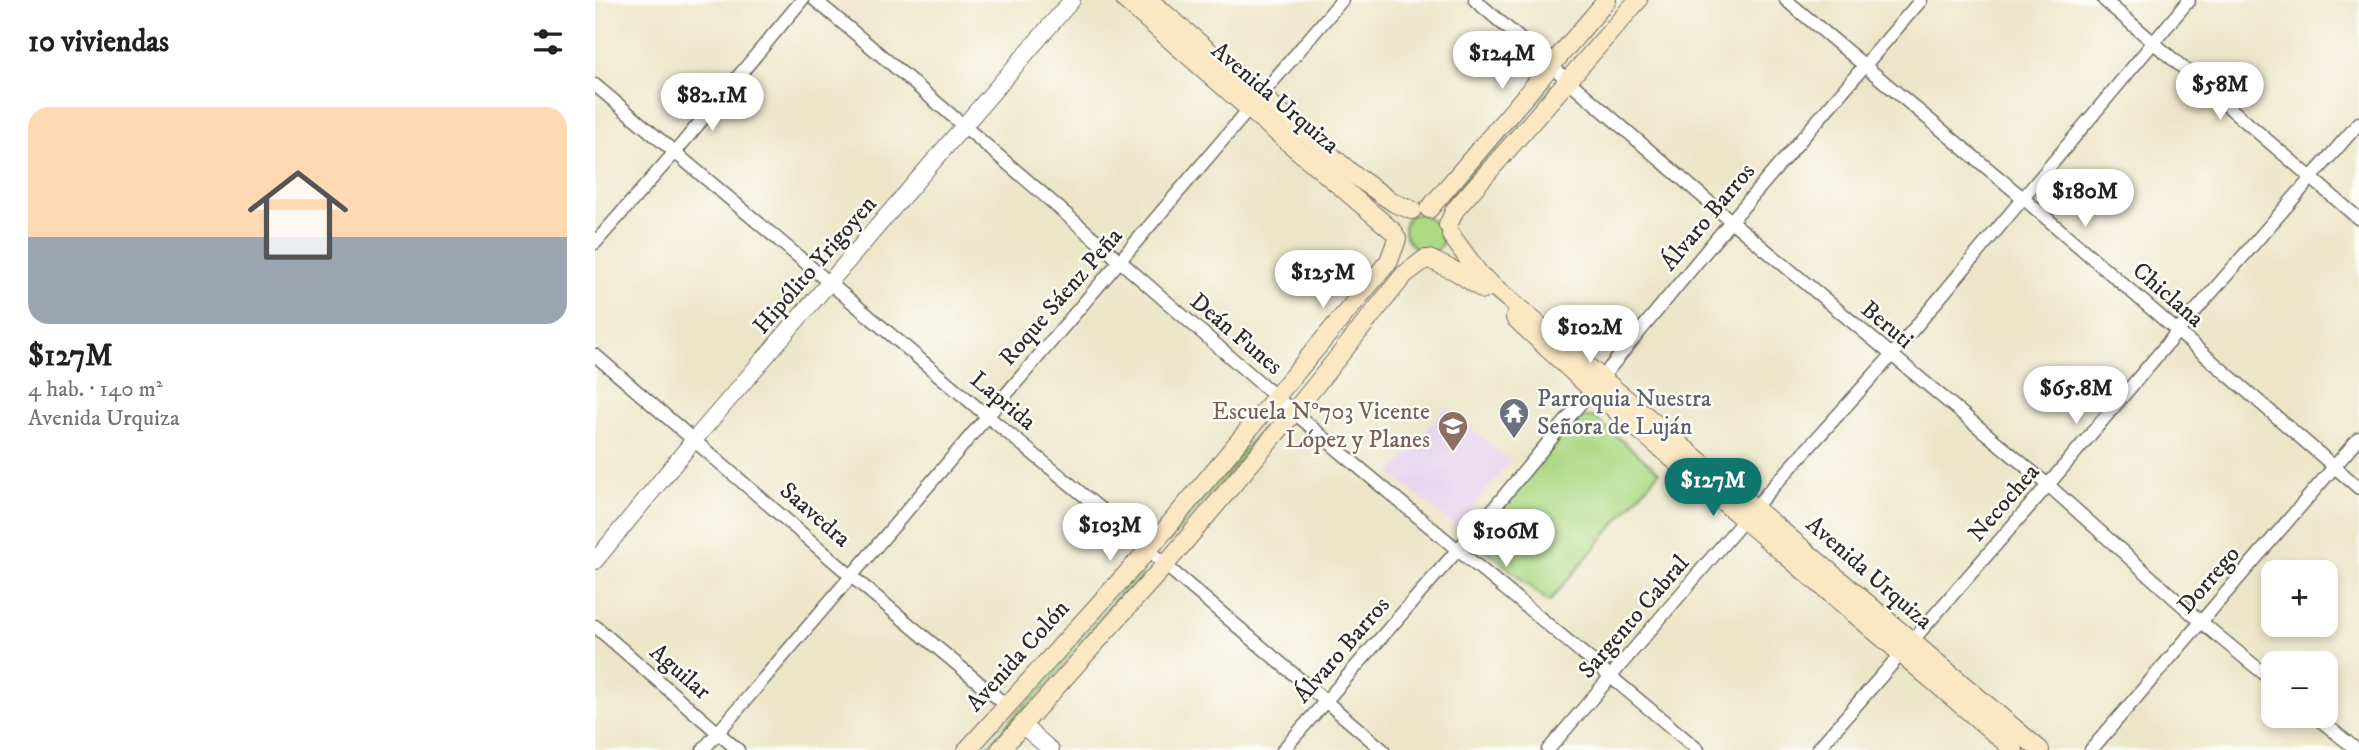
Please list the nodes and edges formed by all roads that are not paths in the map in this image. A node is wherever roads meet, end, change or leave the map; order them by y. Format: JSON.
{"nodes":[{"id":1,"x":802,"y":0,"type":"edge"},
{"id":2,"x":815,"y":0,"type":"edge"},
{"id":3,"x":1072,"y":0,"type":"edge"},
{"id":4,"x":1125,"y":0,"type":"edge"},
{"id":5,"x":1149,"y":0,"type":"edge"},
{"id":6,"x":1342,"y":0,"type":"edge"},
{"id":7,"x":1475,"y":0,"type":"edge"},
{"id":8,"x":1607,"y":0,"type":"edge"},
{"id":9,"x":1637,"y":0,"type":"edge"},
{"id":10,"x":1786,"y":0,"type":"edge"},
{"id":11,"x":1921,"y":0,"type":"edge"},
{"id":12,"x":2104,"y":0,"type":"edge"},
{"id":13,"x":2189,"y":0,"type":"edge"},
{"id":14,"x":2153,"y":42,"type":"junction"},
{"id":15,"x":1550,"y":64,"type":"junction"},
{"id":16,"x":1864,"y":67,"type":"junction"},
{"id":17,"x":1568,"y":79,"type":"junction"},
{"id":18,"x":595,"y":85,"type":"edge"},
{"id":19,"x":1260,"y":94,"type":"junction"},
{"id":20,"x":1248,"y":108,"type":"junction"},
{"id":21,"x":2359,"y":122,"type":"edge"},
{"id":22,"x":966,"y":125,"type":"junction"},
{"id":23,"x":675,"y":151,"type":"junction"},
{"id":24,"x":2311,"y":179,"type":"junction"},
{"id":25,"x":2024,"y":198,"type":"junction"},
{"id":26,"x":1421,"y":209,"type":"junction"},
{"id":27,"x":2359,"y":219,"type":"edge"},
{"id":28,"x":1731,"y":221,"type":"junction"},
{"id":29,"x":1449,"y":230,"type":"junction"},
{"id":30,"x":1396,"y":236,"type":"junction"},
{"id":31,"x":595,"y":243,"type":"edge"},
{"id":32,"x":1427,"y":259,"type":"junction"},
{"id":33,"x":1120,"y":262,"type":"junction"},
{"id":34,"x":829,"y":283,"type":"junction"},
{"id":35,"x":2178,"y":331,"type":"junction"},
{"id":36,"x":595,"y":355,"type":"edge"},
{"id":37,"x":1891,"y":356,"type":"junction"},
{"id":38,"x":1596,"y":383,"type":"junction"},
{"id":39,"x":1276,"y":396,"type":"junction"},
{"id":40,"x":1294,"y":412,"type":"junction"},
{"id":41,"x":986,"y":415,"type":"junction"},
{"id":42,"x":2359,"y":438,"type":"edge"},
{"id":43,"x":694,"y":440,"type":"junction"},
{"id":44,"x":2334,"y":468,"type":"junction"},
{"id":45,"x":2048,"y":485,"type":"junction"},
{"id":46,"x":2359,"y":488,"type":"edge"},
{"id":47,"x":1750,"y":514,"type":"junction"},
{"id":48,"x":1149,"y":548,"type":"junction"},
{"id":49,"x":1457,"y":550,"type":"junction"},
{"id":50,"x":595,"y":561,"type":"edge"},
{"id":51,"x":1165,"y":565,"type":"junction"},
{"id":52,"x":850,"y":575,"type":"junction"},
{"id":53,"x":2201,"y":622,"type":"junction"},
{"id":54,"x":595,"y":626,"type":"edge"},
{"id":55,"x":1905,"y":648,"type":"junction"},
{"id":56,"x":2261,"y":671,"type":"edge"},
{"id":57,"x":1611,"y":676,"type":"junction"},
{"id":58,"x":1324,"y":701,"type":"junction"},
{"id":59,"x":1007,"y":706,"type":"junction"},
{"id":60,"x":1022,"y":725,"type":"junction"},
{"id":61,"x":2330,"y":728,"type":"edge"},
{"id":62,"x":718,"y":733,"type":"junction"},
{"id":63,"x":703,"y":750,"type":"edge"},
{"id":64,"x":738,"y":750,"type":"edge"},
{"id":65,"x":967,"y":750,"type":"edge"},
{"id":66,"x":1000,"y":750,"type":"edge"},
{"id":67,"x":1051,"y":750,"type":"edge"},
{"id":68,"x":1283,"y":750,"type":"edge"},
{"id":69,"x":1383,"y":750,"type":"edge"},
{"id":70,"x":1548,"y":750,"type":"edge"},
{"id":71,"x":1698,"y":750,"type":"edge"},
{"id":72,"x":1817,"y":750,"type":"edge"},
{"id":73,"x":2014,"y":750,"type":"edge"},
{"id":74,"x":2040,"y":750,"type":"edge"},
{"id":75,"x":2091,"y":750,"type":"edge"},
{"id":76,"x":2357,"y":750,"type":"edge"}],
"edges":[{"from":1,"to":23,"type":"street"},
{"from":2,"to":22,"type":"street","name":"Deán Funes"},
{"from":3,"to":22,"type":"street","name":"Hipólito Yrigoyen"},
{"from":4,"to":20,"type":"main road","name":"Avenida Urquiza"},
{"from":5,"to":19,"type":"main road","name":"Avenida Urquiza"},
{"from":6,"to":19,"type":"street","name":"Roque Sáenz Peña"},
{"from":7,"to":15,"type":"street","name":"Beruti"},
{"from":8,"to":15,"type":"main road"},
{"from":9,"to":17,"type":"main road"},
{"from":10,"to":16,"type":"street","name":"Chiclana"},
{"from":11,"to":16,"type":"street","name":"Álvaro Barros"},
{"from":12,"to":14,"type":"street"},
{"from":13,"to":14,"type":"street","name":"Sargento Cabral"},
{"from":14,"to":24,"type":"street"},
{"from":14,"to":25,"type":"street","name":"Sargento Cabral"},
{"from":15,"to":17,"type":"street","name":"Beruti"},
{"from":15,"to":26,"type":"main road"},
{"from":16,"to":25,"type":"street","name":"Chiclana"},
{"from":16,"to":28,"type":"street","name":"Álvaro Barros"},
{"from":17,"to":28,"type":"street","name":"Beruti"},
{"from":17,"to":29,"type":"main road"},
{"from":18,"to":23,"type":"street","name":"Laprida"},
{"from":19,"to":20,"type":"street","name":"Roque Sáenz Peña"},
{"from":19,"to":26,"type":"main road","name":"Avenida Urquiza"},
{"from":20,"to":30,"type":"main road","name":"Avenida Urquiza"},
{"from":20,"to":33,"type":"street","name":"Roque Sáenz Peña"},
{"from":21,"to":24,"type":"street","name":"Necochea"},
{"from":22,"to":33,"type":"street","name":"Deán Funes"},
{"from":22,"to":34,"type":"street","name":"Hipólito Yrigoyen"},
{"from":23,"to":31,"type":"street"},
{"from":23,"to":34,"type":"street","name":"Laprida"},
{"from":24,"to":27,"type":"street"},
{"from":24,"to":35,"type":"street","name":"Necochea"},
{"from":25,"to":35,"type":"street","name":"Chiclana"},
{"from":25,"to":37,"type":"street","name":"Sargento Cabral"},
{"from":26,"to":29,"type":"main road"},
{"from":26,"to":30,"type":"main road"},
{"from":28,"to":37,"type":"street","name":"Beruti"},
{"from":28,"to":38,"type":"street","name":"Álvaro Barros"},
{"from":29,"to":32,"type":"main road"},
{"from":29,"to":38,"type":"main road","name":"Avenida Urquiza"},
{"from":30,"to":32,"type":"main road"},
{"from":30,"to":39,"type":"main road","name":"Avenida Colón"},
{"from":32,"to":38,"type":"main road","name":"Avenida Urquiza"},
{"from":32,"to":40,"type":"main road","name":"Avenida Colón"},
{"from":33,"to":39,"type":"street","name":"Deán Funes"},
{"from":33,"to":41,"type":"street","name":"Roque Sáenz Peña"},
{"from":34,"to":41,"type":"street","name":"Laprida"},
{"from":34,"to":43,"type":"street","name":"Hipólito Yrigoyen"},
{"from":35,"to":44,"type":"street","name":"Chiclana"},
{"from":35,"to":45,"type":"street","name":"Necochea"},
{"from":36,"to":43,"type":"street","name":"Saavedra"},
{"from":37,"to":45,"type":"street","name":"Beruti"},
{"from":37,"to":47,"type":"street","name":"Sargento Cabral"},
{"from":38,"to":47,"type":"main road","name":"Avenida Urquiza"},
{"from":38,"to":49,"type":"street","name":"Álvaro Barros"},
{"from":39,"to":40,"type":"street","name":"Deán Funes"},
{"from":39,"to":48,"type":"main road","name":"Avenida Colón"},
{"from":40,"to":49,"type":"street","name":"Deán Funes"},
{"from":40,"to":51,"type":"main road","name":"Avenida Colón"},
{"from":41,"to":48,"type":"street","name":"Laprida"},
{"from":41,"to":52,"type":"street","name":"Roque Sáenz Peña"},
{"from":42,"to":44,"type":"street","name":"Dorrego"},
{"from":43,"to":50,"type":"street","name":"Hipólito Yrigoyen"},
{"from":43,"to":52,"type":"street","name":"Saavedra"},
{"from":44,"to":46,"type":"street","name":"Chiclana"},
{"from":44,"to":53,"type":"street","name":"Dorrego"},
{"from":45,"to":53,"type":"street","name":"Beruti"},
{"from":45,"to":55,"type":"street","name":"Necochea"},
{"from":47,"to":55,"type":"main road","name":"Avenida Urquiza"},
{"from":47,"to":57,"type":"street","name":"Sargento Cabral"},
{"from":48,"to":51,"type":"street","name":"Laprida"},
{"from":48,"to":59,"type":"main road","name":"Avenida Colón"},
{"from":49,"to":57,"type":"street","name":"Deán Funes"},
{"from":49,"to":58,"type":"street","name":"Álvaro Barros"},
{"from":51,"to":58,"type":"street","name":"Laprida"},
{"from":51,"to":60,"type":"main road","name":"Avenida Colón"},
{"from":52,"to":59,"type":"street","name":"Saavedra"},
{"from":52,"to":62,"type":"street","name":"Roque Sáenz Peña"},
{"from":53,"to":56,"type":"street","name":"Beruti"},
{"from":53,"to":75,"type":"street","name":"Dorrego"},
{"from":54,"to":62,"type":"street","name":"Aguilar"},
{"from":55,"to":72,"type":"street","name":"Necochea"},
{"from":55,"to":73,"type":"main road","name":"Avenida Urquiza"},
{"from":55,"to":74,"type":"main road","name":"Avenida Urquiza"},
{"from":57,"to":70,"type":"street","name":"Sargento Cabral"},
{"from":57,"to":71,"type":"street","name":"Deán Funes"},
{"from":58,"to":68,"type":"street","name":"Álvaro Barros"},
{"from":58,"to":69,"type":"street","name":"Laprida"},
{"from":59,"to":65,"type":"main road","name":"Avenida Colón"},
{"from":60,"to":66,"type":"main road","name":"Avenida Colón"},
{"from":60,"to":67,"type":"street"},
{"from":61,"to":76,"type":"street"},
{"from":62,"to":63,"type":"street","name":"Roque Sáenz Peña"},
{"from":62,"to":64,"type":"street","name":"Aguilar"}]}
